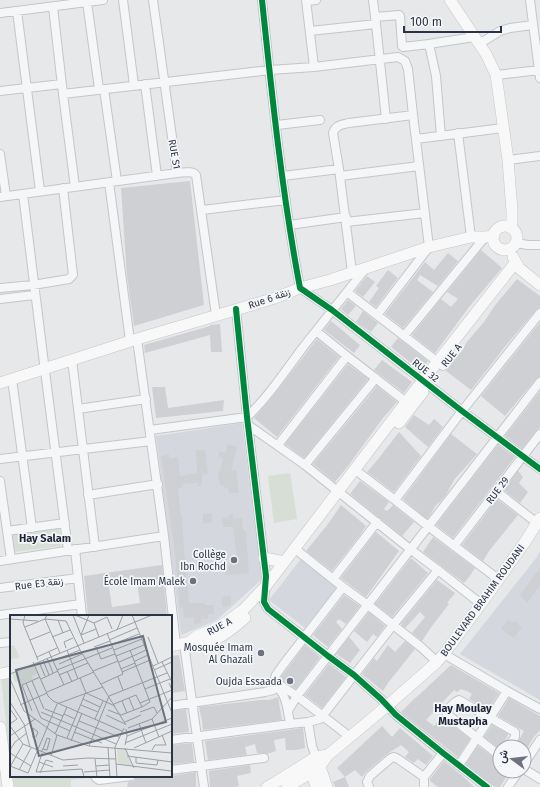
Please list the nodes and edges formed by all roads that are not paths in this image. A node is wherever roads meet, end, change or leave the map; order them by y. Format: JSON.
{"nodes":[{"id":1,"x":103,"y":0,"type":"edge"},
{"id":2,"x":123,"y":0,"type":"edge"},
{"id":3,"x":154,"y":0,"type":"edge"},
{"id":4,"x":262,"y":0,"type":"edge"},
{"id":5,"x":307,"y":0,"type":"edge"},
{"id":6,"x":316,"y":0,"type":"edge"},
{"id":7,"x":373,"y":0,"type":"edge"},
{"id":8,"x":450,"y":0,"type":"edge"},
{"id":9,"x":530,"y":0,"type":"edge"},
{"id":10,"x":87,"y":2,"type":"junction"},
{"id":11,"x":53,"y":6,"type":"junction"},
{"id":12,"x":17,"y":11,"type":"junction"},
{"id":13,"x":0,"y":13,"type":"edge"},
{"id":14,"x":376,"y":20,"type":"junction"},
{"id":15,"x":533,"y":25,"type":"junction"},
{"id":16,"x":310,"y":31,"type":"junction"},
{"id":17,"x":477,"y":41,"type":"junction"},
{"id":18,"x":429,"y":44,"type":"junction"},
{"id":19,"x":380,"y":60,"type":"junction"},
{"id":20,"x":314,"y":67,"type":"junction"},
{"id":21,"x":270,"y":70,"type":"junction"},
{"id":22,"x":540,"y":73,"type":"edge"},
{"id":23,"x":496,"y":75,"type":"junction"},
{"id":24,"x":165,"y":82,"type":"junction"},
{"id":25,"x":62,"y":84,"type":"junction"},
{"id":26,"x":145,"y":84,"type":"junction"},
{"id":27,"x":134,"y":85,"type":"junction"},
{"id":28,"x":27,"y":88,"type":"junction"},
{"id":29,"x":102,"y":89,"type":"junction"},
{"id":30,"x":0,"y":91,"type":"edge"},
{"id":31,"x":63,"y":94,"type":"junction"},
{"id":32,"x":413,"y":115,"type":"junction"},
{"id":33,"x":386,"y":119,"type":"junction"},
{"id":34,"x":320,"y":120,"type":"dead end"},
{"id":35,"x":276,"y":125,"type":"junction"},
{"id":36,"x":503,"y":128,"type":"junction"},
{"id":37,"x":458,"y":133,"type":"junction"},
{"id":38,"x":441,"y":136,"type":"junction"},
{"id":39,"x":416,"y":139,"type":"junction"},
{"id":40,"x":0,"y":154,"type":"edge"},
{"id":41,"x":540,"y":156,"type":"edge"},
{"id":42,"x":508,"y":160,"type":"junction"},
{"id":43,"x":420,"y":166,"type":"junction"},
{"id":44,"x":339,"y":172,"type":"junction"},
{"id":45,"x":177,"y":173,"type":"junction"},
{"id":46,"x":158,"y":176,"type":"junction"},
{"id":47,"x":283,"y":176,"type":"junction"},
{"id":48,"x":113,"y":182,"type":"junction"},
{"id":49,"x":75,"y":187,"type":"junction"},
{"id":50,"x":63,"y":188,"type":"junction"},
{"id":51,"x":40,"y":191,"type":"junction"},
{"id":52,"x":22,"y":194,"type":"junction"},
{"id":53,"x":3,"y":196,"type":"edge"},
{"id":54,"x":286,"y":200,"type":"junction"},
{"id":55,"x":202,"y":210,"type":"junction"},
{"id":56,"x":425,"y":213,"type":"junction"},
{"id":57,"x":346,"y":220,"type":"junction"},
{"id":58,"x":289,"y":225,"type":"junction"},
{"id":59,"x":511,"y":228,"type":"junction"},
{"id":60,"x":489,"y":236,"type":"junction"},
{"id":61,"x":471,"y":237,"type":"junction"},
{"id":62,"x":540,"y":245,"type":"edge"},
{"id":63,"x":512,"y":246,"type":"junction"},
{"id":64,"x":429,"y":248,"type":"junction"},
{"id":65,"x":517,"y":265,"type":"junction"},
{"id":66,"x":366,"y":268,"type":"junction"},
{"id":67,"x":352,"y":272,"type":"junction"},
{"id":68,"x":33,"y":285,"type":"junction"},
{"id":69,"x":540,"y":285,"type":"edge"},
{"id":70,"x":0,"y":288,"type":"edge"},
{"id":71,"x":300,"y":288,"type":"junction"},
{"id":72,"x":347,"y":292,"type":"junction"},
{"id":73,"x":34,"y":295,"type":"junction"},
{"id":74,"x":0,"y":299,"type":"edge"},
{"id":75,"x":236,"y":309,"type":"junction"},
{"id":76,"x":332,"y":310,"type":"junction"},
{"id":77,"x":540,"y":312,"type":"edge"},
{"id":78,"x":216,"y":315,"type":"junction"},
{"id":79,"x":377,"y":315,"type":"junction"},
{"id":80,"x":316,"y":331,"type":"junction"},
{"id":81,"x":404,"y":336,"type":"junction"},
{"id":82,"x":134,"y":340,"type":"junction"},
{"id":83,"x":347,"y":356,"type":"junction"},
{"id":84,"x":72,"y":360,"type":"junction"},
{"id":85,"x":440,"y":364,"type":"junction"},
{"id":86,"x":45,"y":369,"type":"junction"},
{"id":87,"x":376,"y":378,"type":"junction"},
{"id":88,"x":12,"y":379,"type":"junction"},
{"id":89,"x":426,"y":382,"type":"junction"},
{"id":90,"x":540,"y":382,"type":"edge"},
{"id":91,"x":0,"y":383,"type":"edge"},
{"id":92,"x":146,"y":399,"type":"junction"},
{"id":93,"x":409,"y":404,"type":"junction"},
{"id":94,"x":78,"y":410,"type":"junction"},
{"id":95,"x":462,"y":411,"type":"junction"},
{"id":96,"x":248,"y":421,"type":"junction"},
{"id":97,"x":150,"y":430,"type":"junction"},
{"id":98,"x":540,"y":434,"type":"edge"},
{"id":99,"x":497,"y":437,"type":"junction"},
{"id":100,"x":151,"y":441,"type":"junction"},
{"id":101,"x":278,"y":445,"type":"junction"},
{"id":102,"x":83,"y":449,"type":"junction"},
{"id":103,"x":56,"y":452,"type":"junction"},
{"id":104,"x":22,"y":456,"type":"junction"},
{"id":105,"x":523,"y":456,"type":"junction"},
{"id":106,"x":0,"y":459,"type":"edge"},
{"id":107,"x":305,"y":466,"type":"junction"},
{"id":108,"x":540,"y":469,"type":"edge"},
{"id":109,"x":357,"y":472,"type":"junction"},
{"id":110,"x":0,"y":481,"type":"edge"},
{"id":111,"x":158,"y":484,"type":"junction"},
{"id":112,"x":496,"y":491,"type":"junction"},
{"id":113,"x":340,"y":494,"type":"junction"},
{"id":114,"x":88,"y":495,"type":"junction"},
{"id":115,"x":395,"y":500,"type":"junction"},
{"id":116,"x":539,"y":520,"type":"edge"},
{"id":117,"x":377,"y":522,"type":"junction"},
{"id":118,"x":65,"y":523,"type":"junction"},
{"id":119,"x":428,"y":526,"type":"junction"},
{"id":120,"x":32,"y":528,"type":"junction"},
{"id":121,"x":7,"y":531,"type":"junction"},
{"id":122,"x":164,"y":536,"type":"junction"},
{"id":123,"x":454,"y":546,"type":"junction"},
{"id":124,"x":95,"y":547,"type":"junction"},
{"id":125,"x":410,"y":549,"type":"junction"},
{"id":126,"x":72,"y":550,"type":"junction"},
{"id":127,"x":297,"y":550,"type":"junction"},
{"id":128,"x":11,"y":558,"type":"junction"},
{"id":129,"x":264,"y":558,"type":"junction"},
{"id":130,"x":0,"y":560,"type":"edge"},
{"id":131,"x":284,"y":562,"type":"junction"},
{"id":132,"x":438,"y":570,"type":"junction"},
{"id":133,"x":78,"y":578,"type":"junction"},
{"id":134,"x":333,"y":579,"type":"junction"},
{"id":135,"x":498,"y":579,"type":"junction"},
{"id":136,"x":266,"y":586,"type":"junction"},
{"id":137,"x":343,"y":587,"type":"junction"},
{"id":138,"x":0,"y":588,"type":"edge"},
{"id":139,"x":265,"y":598,"type":"junction"},
{"id":140,"x":81,"y":604,"type":"junction"},
{"id":141,"x":481,"y":604,"type":"junction"},
{"id":142,"x":368,"y":605,"type":"junction"},
{"id":143,"x":0,"y":615,"type":"edge"},
{"id":144,"x":82,"y":615,"type":"edge"},
{"id":145,"x":393,"y":625,"type":"junction"},
{"id":146,"x":304,"y":638,"type":"junction"},
{"id":147,"x":10,"y":642,"type":"edge"},
{"id":148,"x":0,"y":643,"type":"edge"},
{"id":149,"x":180,"y":644,"type":"edge"},
{"id":150,"x":328,"y":656,"type":"junction"},
{"id":151,"x":440,"y":658,"type":"junction"},
{"id":152,"x":10,"y":672,"type":"edge"},
{"id":153,"x":0,"y":674,"type":"edge"},
{"id":154,"x":354,"y":675,"type":"junction"},
{"id":155,"x":276,"y":686,"type":"junction"},
{"id":156,"x":507,"y":691,"type":"junction"},
{"id":157,"x":297,"y":696,"type":"junction"},
{"id":158,"x":193,"y":703,"type":"junction"},
{"id":159,"x":172,"y":706,"type":"edge"},
{"id":160,"x":387,"y":706,"type":"junction"},
{"id":161,"x":540,"y":709,"type":"edge"},
{"id":162,"x":288,"y":711,"type":"junction"},
{"id":163,"x":324,"y":716,"type":"junction"},
{"id":164,"x":490,"y":718,"type":"junction"},
{"id":165,"x":308,"y":722,"type":"junction"},
{"id":166,"x":290,"y":724,"type":"junction"},
{"id":167,"x":0,"y":727,"type":"edge"},
{"id":168,"x":198,"y":736,"type":"junction"},
{"id":169,"x":350,"y":736,"type":"junction"},
{"id":170,"x":477,"y":738,"type":"junction"},
{"id":171,"x":514,"y":739,"type":"edge"},
{"id":172,"x":172,"y":740,"type":"edge"},
{"id":173,"x":540,"y":740,"type":"edge"},
{"id":174,"x":492,"y":750,"type":"edge"},
{"id":175,"x":532,"y":752,"type":"edge"},
{"id":176,"x":443,"y":753,"type":"junction"},
{"id":177,"x":264,"y":758,"type":"dead end"},
{"id":178,"x":314,"y":764,"type":"junction"},
{"id":179,"x":459,"y":765,"type":"junction"},
{"id":180,"x":202,"y":766,"type":"junction"},
{"id":181,"x":172,"y":770,"type":"edge"},
{"id":182,"x":96,"y":777,"type":"edge"},
{"id":183,"x":123,"y":777,"type":"edge"},
{"id":184,"x":424,"y":777,"type":"junction"},
{"id":185,"x":8,"y":787,"type":"edge"},
{"id":186,"x":204,"y":787,"type":"edge"},
{"id":187,"x":267,"y":787,"type":"edge"},
{"id":188,"x":287,"y":787,"type":"edge"},
{"id":189,"x":316,"y":787,"type":"edge"},
{"id":190,"x":327,"y":787,"type":"edge"},
{"id":191,"x":369,"y":787,"type":"edge"},
{"id":192,"x":424,"y":787,"type":"edge"},
{"id":193,"x":487,"y":787,"type":"edge"}],
"edges":[{"from":1,"to":10,"type":"street"},
{"from":2,"to":27,"type":"street"},
{"from":3,"to":24,"type":"street","name":"RUE S1"},
{"from":4,"to":21,"type":"street"},
{"from":5,"to":6,"type":"street"},
{"from":5,"to":16,"type":"street"},
{"from":7,"to":14,"type":"street"},
{"from":8,"to":17,"type":"street"},
{"from":9,"to":15,"type":"street"},
{"from":10,"to":11,"type":"street"},
{"from":10,"to":29,"type":"street"},
{"from":11,"to":12,"type":"street"},
{"from":11,"to":25,"type":"street"},
{"from":12,"to":13,"type":"street"},
{"from":12,"to":28,"type":"street"},
{"from":14,"to":16,"type":"street"},
{"from":14,"to":18,"type":"street"},
{"from":14,"to":19,"type":"street"},
{"from":15,"to":17,"type":"street"},
{"from":15,"to":22,"type":"street"},
{"from":16,"to":20,"type":"street"},
{"from":17,"to":18,"type":"street"},
{"from":17,"to":23,"type":"street"},
{"from":18,"to":38,"type":"street"},
{"from":19,"to":20,"type":"street"},
{"from":19,"to":32,"type":"street"},
{"from":19,"to":33,"type":"street"},
{"from":20,"to":21,"type":"street"},
{"from":21,"to":24,"type":"street"},
{"from":21,"to":35,"type":"street"},
{"from":22,"to":23,"type":"street"},
{"from":23,"to":36,"type":"street"},
{"from":24,"to":26,"type":"street"},
{"from":24,"to":45,"type":"street","name":"RUE S1"},
{"from":25,"to":28,"type":"street"},
{"from":25,"to":31,"type":"street"},
{"from":26,"to":27,"type":"street"},
{"from":26,"to":46,"type":"street"},
{"from":27,"to":29,"type":"street"},
{"from":28,"to":30,"type":"street"},
{"from":28,"to":51,"type":"street"},
{"from":29,"to":31,"type":"street"},
{"from":29,"to":48,"type":"street"},
{"from":31,"to":49,"type":"street"},
{"from":32,"to":33,"type":"street"},
{"from":32,"to":39,"type":"street"},
{"from":33,"to":44,"type":"street"},
{"from":34,"to":35,"type":"street"},
{"from":35,"to":47,"type":"street"},
{"from":36,"to":37,"type":"street"},
{"from":36,"to":42,"type":"street"},
{"from":37,"to":38,"type":"street"},
{"from":37,"to":61,"type":"street"},
{"from":38,"to":39,"type":"street"},
{"from":39,"to":43,"type":"street"},
{"from":40,"to":53,"type":"street"},
{"from":41,"to":42,"type":"street"},
{"from":42,"to":59,"type":"street"},
{"from":43,"to":44,"type":"street"},
{"from":43,"to":56,"type":"street"},
{"from":44,"to":47,"type":"street"},
{"from":44,"to":57,"type":"street"},
{"from":45,"to":46,"type":"street"},
{"from":45,"to":55,"type":"street","name":"RUE S1"},
{"from":46,"to":48,"type":"street"},
{"from":47,"to":54,"type":"street"},
{"from":48,"to":49,"type":"street"},
{"from":48,"to":82,"type":"street"},
{"from":49,"to":50,"type":"street"},
{"from":50,"to":51,"type":"street"},
{"from":50,"to":68,"type":"street"},
{"from":51,"to":52,"type":"street"},
{"from":52,"to":53,"type":"street"},
{"from":52,"to":68,"type":"street"},
{"from":54,"to":55,"type":"street"},
{"from":54,"to":58,"type":"street"},
{"from":55,"to":78,"type":"street","name":"RUE S1"},
{"from":56,"to":57,"type":"street"},
{"from":56,"to":64,"type":"street"},
{"from":57,"to":58,"type":"street"},
{"from":57,"to":67,"type":"street"},
{"from":58,"to":71,"type":"street"},
{"from":59,"to":60,"type":"street"},
{"from":59,"to":63,"type":"street"},
{"from":60,"to":61,"type":"street","name":"Rue 6 زنقة"},
{"from":60,"to":63,"type":"street"},
{"from":60,"to":81,"type":"street"},
{"from":61,"to":64,"type":"street","name":"Rue 6 زنقة"},
{"from":62,"to":63,"type":"street"},
{"from":63,"to":65,"type":"street"},
{"from":64,"to":66,"type":"street","name":"Rue 6 زنقة"},
{"from":64,"to":79,"type":"street"},
{"from":65,"to":69,"type":"street"},
{"from":65,"to":85,"type":"street","name":"RUE A"},
{"from":66,"to":67,"type":"street","name":"Rue 6 زنقة"},
{"from":66,"to":72,"type":"street"},
{"from":67,"to":71,"type":"street","name":"Rue 6 زنقة"},
{"from":68,"to":70,"type":"street"},
{"from":68,"to":73,"type":"street"},
{"from":71,"to":75,"type":"street","name":"Rue 6 زنقة"},
{"from":71,"to":76,"type":"street","name":"RUE 32"},
{"from":72,"to":76,"type":"street"},
{"from":72,"to":79,"type":"street"},
{"from":73,"to":74,"type":"street"},
{"from":73,"to":86,"type":"street"},
{"from":75,"to":78,"type":"street","name":"Rue 6 زنقة"},
{"from":75,"to":96,"type":"street"},
{"from":76,"to":80,"type":"street"},
{"from":76,"to":89,"type":"street","name":"RUE 32"},
{"from":77,"to":95,"type":"street"},
{"from":78,"to":82,"type":"street","name":"Rue 6 زنقة"},
{"from":79,"to":81,"type":"street"},
{"from":80,"to":83,"type":"street"},
{"from":80,"to":96,"type":"street"},
{"from":81,"to":85,"type":"street"},
{"from":82,"to":84,"type":"street","name":"Rue 6 زنقة"},
{"from":82,"to":92,"type":"street"},
{"from":83,"to":87,"type":"street"},
{"from":83,"to":101,"type":"street"},
{"from":84,"to":86,"type":"street","name":"Rue 6 زنقة"},
{"from":84,"to":94,"type":"street"},
{"from":85,"to":89,"type":"street","name":"RUE A"},
{"from":86,"to":88,"type":"street","name":"Rue 6 زنقة"},
{"from":86,"to":103,"type":"street"},
{"from":87,"to":93,"type":"street"},
{"from":87,"to":107,"type":"street"},
{"from":88,"to":91,"type":"street","name":"Rue 6 زنقة"},
{"from":88,"to":104,"type":"street"},
{"from":89,"to":93,"type":"street","name":"RUE A"},
{"from":89,"to":95,"type":"street","name":"RUE 32"},
{"from":90,"to":99,"type":"street"},
{"from":92,"to":94,"type":"street"},
{"from":92,"to":97,"type":"street"},
{"from":93,"to":109,"type":"street","name":"RUE A"},
{"from":94,"to":102,"type":"street"},
{"from":95,"to":99,"type":"street","name":"RUE 32"},
{"from":95,"to":115,"type":"street"},
{"from":96,"to":97,"type":"street"},
{"from":96,"to":101,"type":"street"},
{"from":96,"to":129,"type":"street"},
{"from":97,"to":100,"type":"street"},
{"from":98,"to":105,"type":"street","name":"RUE 29"},
{"from":99,"to":105,"type":"street","name":"RUE 32"},
{"from":99,"to":119,"type":"street"},
{"from":100,"to":102,"type":"street"},
{"from":100,"to":111,"type":"street"},
{"from":101,"to":107,"type":"street"},
{"from":102,"to":103,"type":"street"},
{"from":102,"to":114,"type":"street"},
{"from":103,"to":104,"type":"street"},
{"from":103,"to":118,"type":"street"},
{"from":104,"to":106,"type":"street"},
{"from":104,"to":120,"type":"street"},
{"from":105,"to":108,"type":"street","name":"RUE 32"},
{"from":105,"to":112,"type":"street","name":"RUE 29"},
{"from":107,"to":113,"type":"street"},
{"from":109,"to":113,"type":"street","name":"RUE A"},
{"from":109,"to":115,"type":"street"},
{"from":110,"to":121,"type":"street"},
{"from":111,"to":114,"type":"street"},
{"from":111,"to":122,"type":"street"},
{"from":112,"to":116,"type":"street"},
{"from":112,"to":123,"type":"street","name":"RUE 29"},
{"from":113,"to":117,"type":"street"},
{"from":113,"to":127,"type":"street","name":"RUE A"},
{"from":114,"to":124,"type":"street"},
{"from":115,"to":119,"type":"street"},
{"from":116,"to":135,"type":"street","name":"BOULEVARD BRAHIM ROUDANI"},
{"from":117,"to":125,"type":"street"},
{"from":117,"to":134,"type":"street"},
{"from":118,"to":120,"type":"street"},
{"from":118,"to":126,"type":"street"},
{"from":119,"to":123,"type":"street"},
{"from":119,"to":125,"type":"street"},
{"from":120,"to":121,"type":"street"},
{"from":121,"to":128,"type":"street"},
{"from":122,"to":124,"type":"street"},
{"from":122,"to":149,"type":"street"},
{"from":123,"to":135,"type":"street"},
{"from":124,"to":126,"type":"street"},
{"from":125,"to":132,"type":"street"},
{"from":125,"to":142,"type":"street"},
{"from":126,"to":128,"type":"street"},
{"from":126,"to":133,"type":"street"},
{"from":127,"to":131,"type":"street","name":"RUE A"},
{"from":127,"to":134,"type":"street"},
{"from":127,"to":139,"type":"street","name":"RUE A"},
{"from":128,"to":130,"type":"street"},
{"from":129,"to":131,"type":"street"},
{"from":129,"to":136,"type":"street"},
{"from":131,"to":136,"type":"street","name":"RUE A"},
{"from":132,"to":141,"type":"street"},
{"from":132,"to":145,"type":"street"},
{"from":133,"to":138,"type":"street","name":"Rue E3 زنقة"},
{"from":133,"to":140,"type":"street"},
{"from":134,"to":137,"type":"street"},
{"from":135,"to":141,"type":"street","name":"BOULEVARD BRAHIM ROUDANI"},
{"from":136,"to":139,"type":"street"},
{"from":136,"to":149,"type":"street","name":"RUE A"},
{"from":137,"to":142,"type":"street"},
{"from":137,"to":146,"type":"street"},
{"from":139,"to":146,"type":"street"},
{"from":139,"to":149,"type":"street","name":"RUE A"},
{"from":140,"to":143,"type":"street"},
{"from":140,"to":144,"type":"street"},
{"from":141,"to":151,"type":"street","name":"BOULEVARD BRAHIM ROUDANI"},
{"from":142,"to":145,"type":"street"},
{"from":142,"to":150,"type":"street"},
{"from":145,"to":151,"type":"street"},
{"from":145,"to":154,"type":"street"},
{"from":146,"to":150,"type":"street"},
{"from":146,"to":155,"type":"street"},
{"from":147,"to":148,"type":"street"},
{"from":149,"to":158,"type":"street"},
{"from":150,"to":154,"type":"street"},
{"from":150,"to":157,"type":"street"},
{"from":151,"to":156,"type":"street"},
{"from":151,"to":160,"type":"street","name":"BOULEVARD BRAHIM ROUDANI"},
{"from":152,"to":153,"type":"street"},
{"from":154,"to":160,"type":"street"},
{"from":154,"to":163,"type":"street"},
{"from":155,"to":157,"type":"street"},
{"from":155,"to":158,"type":"street"},
{"from":155,"to":162,"type":"street"},
{"from":156,"to":161,"type":"street"},
{"from":156,"to":164,"type":"street"},
{"from":157,"to":162,"type":"street"},
{"from":157,"to":163,"type":"street"},
{"from":158,"to":159,"type":"street"},
{"from":158,"to":168,"type":"street"},
{"from":160,"to":169,"type":"street","name":"BOULEVARD BRAHIM ROUDANI"},
{"from":160,"to":176,"type":"street"},
{"from":162,"to":166,"type":"street"},
{"from":163,"to":165,"type":"street"},
{"from":163,"to":169,"type":"street"},
{"from":164,"to":170,"type":"street"},
{"from":164,"to":170,"type":"street"},
{"from":164,"to":171,"type":"street"},
{"from":165,"to":166,"type":"street"},
{"from":165,"to":178,"type":"street"},
{"from":166,"to":168,"type":"street"},
{"from":167,"to":185,"type":"street"},
{"from":168,"to":172,"type":"street"},
{"from":168,"to":180,"type":"street"},
{"from":169,"to":178,"type":"street","name":"BOULEVARD BRAHIM ROUDANI"},
{"from":170,"to":174,"type":"street"},
{"from":170,"to":179,"type":"street"},
{"from":173,"to":175,"type":"street"},
{"from":176,"to":179,"type":"street"},
{"from":176,"to":184,"type":"street"},
{"from":177,"to":180,"type":"street"},
{"from":178,"to":187,"type":"street","name":"BOULEVARD BRAHIM ROUDANI"},
{"from":178,"to":188,"type":"street","name":"BOULEVARD BRAHIM ROUDANI"},
{"from":178,"to":189,"type":"street"},
{"from":178,"to":190,"type":"street"},
{"from":179,"to":193,"type":"street"},
{"from":180,"to":181,"type":"street"},
{"from":180,"to":186,"type":"street"},
{"from":182,"to":183,"type":"street"},
{"from":184,"to":191,"type":"street"},
{"from":184,"to":192,"type":"street"}]}
